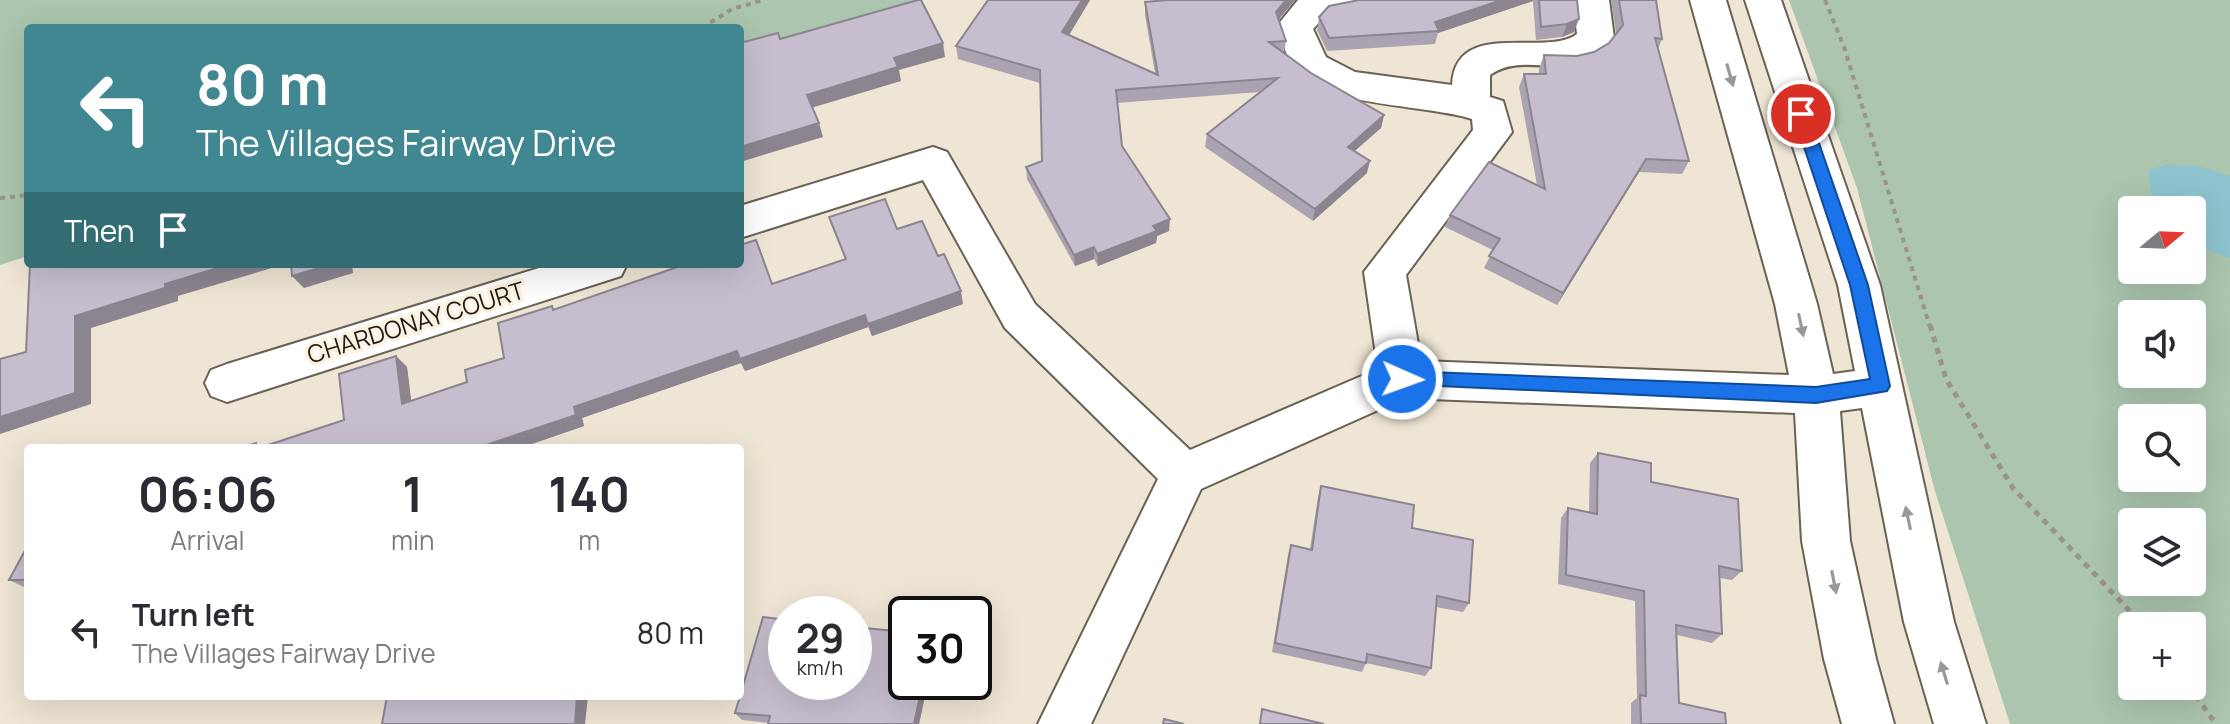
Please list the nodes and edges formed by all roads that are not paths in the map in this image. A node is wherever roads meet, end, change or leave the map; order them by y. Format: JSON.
{"nodes":[{"id":1,"x":1354,"y":0,"type":"edge"},
{"id":2,"x":1591,"y":0,"type":"edge"},
{"id":3,"x":1708,"y":0,"type":"edge"},
{"id":4,"x":1763,"y":0,"type":"edge"},
{"id":5,"x":1471,"y":105,"type":"junction"},
{"id":6,"x":744,"y":221,"type":"edge"},
{"id":7,"x":593,"y":268,"type":"edge"},
{"id":8,"x":1402,"y":379,"type":"junction"},
{"id":9,"x":227,"y":383,"type":"dead end"},
{"id":10,"x":1881,"y":386,"type":"junction"},
{"id":11,"x":1816,"y":395,"type":"junction"},
{"id":12,"x":1184,"y":474,"type":"junction"},
{"id":13,"x":1064,"y":724,"type":"edge"},
{"id":14,"x":1868,"y":724,"type":"edge"},
{"id":15,"x":1960,"y":724,"type":"edge"}],
"edges":[{"from":1,"to":5,"type":"street"},
{"from":2,"to":5,"type":"street"},
{"from":3,"to":11,"type":"street","one_way":true},
{"from":4,"to":10,"type":"street"},
{"from":5,"to":8,"type":"street"},
{"from":6,"to":12,"type":"street"},
{"from":7,"to":9,"type":"street","name":"CHARDONAY COURT"},
{"from":8,"to":11,"type":"street"},
{"from":8,"to":12,"type":"street"},
{"from":10,"to":11,"type":"street"},
{"from":15,"to":10,"type":"street","one_way":true},
{"from":11,"to":14,"type":"street","one_way":true},
{"from":12,"to":13,"type":"street"}]}
